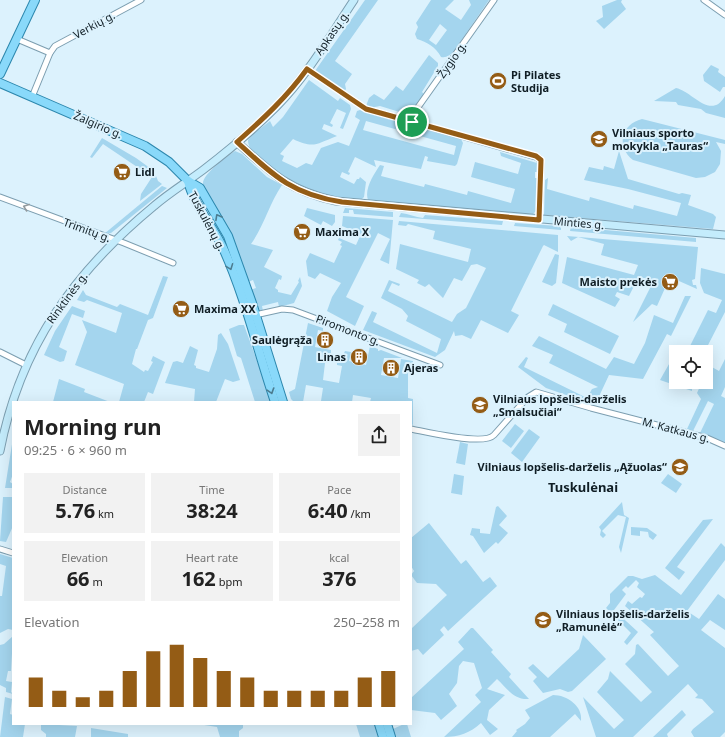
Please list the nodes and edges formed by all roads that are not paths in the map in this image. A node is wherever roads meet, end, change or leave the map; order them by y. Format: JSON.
{"nodes":[{"id":1,"x":35,"y":0,"type":"edge"},
{"id":2,"x":141,"y":0,"type":"edge"},
{"id":3,"x":354,"y":0,"type":"edge"},
{"id":4,"x":494,"y":0,"type":"edge"},
{"id":5,"x":704,"y":0,"type":"edge"},
{"id":6,"x":712,"y":2,"type":"edge"},
{"id":7,"x":725,"y":15,"type":"edge"},
{"id":8,"x":17,"y":38,"type":"junction"},
{"id":9,"x":50,"y":53,"type":"junction"},
{"id":10,"x":307,"y":69,"type":"junction"},
{"id":11,"x":0,"y":74,"type":"edge"},
{"id":12,"x":0,"y":84,"type":"edge"},
{"id":13,"x":32,"y":97,"type":"junction"},
{"id":14,"x":412,"y":122,"type":"junction"},
{"id":15,"x":237,"y":142,"type":"junction"},
{"id":16,"x":188,"y":181,"type":"junction"},
{"id":17,"x":0,"y":197,"type":"edge"},
{"id":18,"x":539,"y":220,"type":"junction"},
{"id":19,"x":725,"y":235,"type":"edge"},
{"id":20,"x":114,"y":240,"type":"junction"},
{"id":21,"x":173,"y":263,"type":"dead end"},
{"id":22,"x":255,"y":315,"type":"junction"},
{"id":23,"x":0,"y":352,"type":"edge"},
{"id":24,"x":26,"y":365,"type":"junction"},
{"id":25,"x":440,"y":365,"type":"dead end"},
{"id":26,"x":14,"y":401,"type":"edge"},
{"id":27,"x":275,"y":401,"type":"edge"},
{"id":28,"x":283,"y":401,"type":"edge"},
{"id":29,"x":12,"y":406,"type":"edge"},
{"id":30,"x":412,"y":429,"type":"edge"},
{"id":31,"x":725,"y":446,"type":"edge"},
{"id":32,"x":0,"y":451,"type":"edge"},
{"id":33,"x":0,"y":549,"type":"edge"},
{"id":34,"x":12,"y":553,"type":"edge"},
{"id":35,"x":379,"y":725,"type":"edge"},
{"id":36,"x":387,"y":725,"type":"edge"},
{"id":37,"x":383,"y":737,"type":"edge"},
{"id":38,"x":391,"y":737,"type":"edge"}],
"edges":[{"from":1,"to":8,"type":"main road"},
{"from":2,"to":9,"type":"street","name":"Verkių g."},
{"from":3,"to":10,"type":"main road","name":"Apkasų g."},
{"from":4,"to":14,"type":"street","name":"Žygio g."},
{"from":5,"to":6,"type":"street"},
{"from":6,"to":7,"type":"street"},
{"from":8,"to":9,"type":"street"},
{"from":8,"to":11,"type":"main road"},
{"from":9,"to":13,"type":"street"},
{"from":10,"to":14,"type":"street"},
{"from":10,"to":15,"type":"main road","name":"Apkasų g."},
{"from":12,"to":13,"type":"main road","name":"Žalgirio g."},
{"from":13,"to":16,"type":"main road","name":"Žalgirio g."},
{"from":14,"to":18,"type":"street"},
{"from":15,"to":16,"type":"main road","name":"Apkasų g."},
{"from":15,"to":18,"type":"main road","name":"Minties g."},
{"from":16,"to":20,"type":"main road","name":"Rinktinės g."},
{"from":22,"to":16,"type":"main road","name":"Tuskulėnų g.","one_way":true},
{"from":16,"to":27,"type":"main road","name":"Tuskulėnų g.","one_way":true},
{"from":20,"to":17,"type":"street","name":"Trimitų g.","one_way":true},
{"from":18,"to":19,"type":"main road","name":"Minties g."},
{"from":20,"to":21,"type":"street","name":"Trimitų g."},
{"from":20,"to":24,"type":"main road","name":"Rinktinės g."},
{"from":22,"to":25,"type":"street","name":"Piromonto g."},
{"from":22,"to":28,"type":"main road","name":"Tuskulėnų g."},
{"from":23,"to":24,"type":"street"},
{"from":24,"to":26,"type":"main road","name":"Rinktinės g."},
{"from":29,"to":32,"type":"main road","name":"Rinktinės g."},
{"from":30,"to":31,"type":"street","name":"M. Katkaus g."},
{"from":33,"to":34,"type":"street"},
{"from":35,"to":37,"type":"main road"},
{"from":36,"to":38,"type":"main road"}]}
